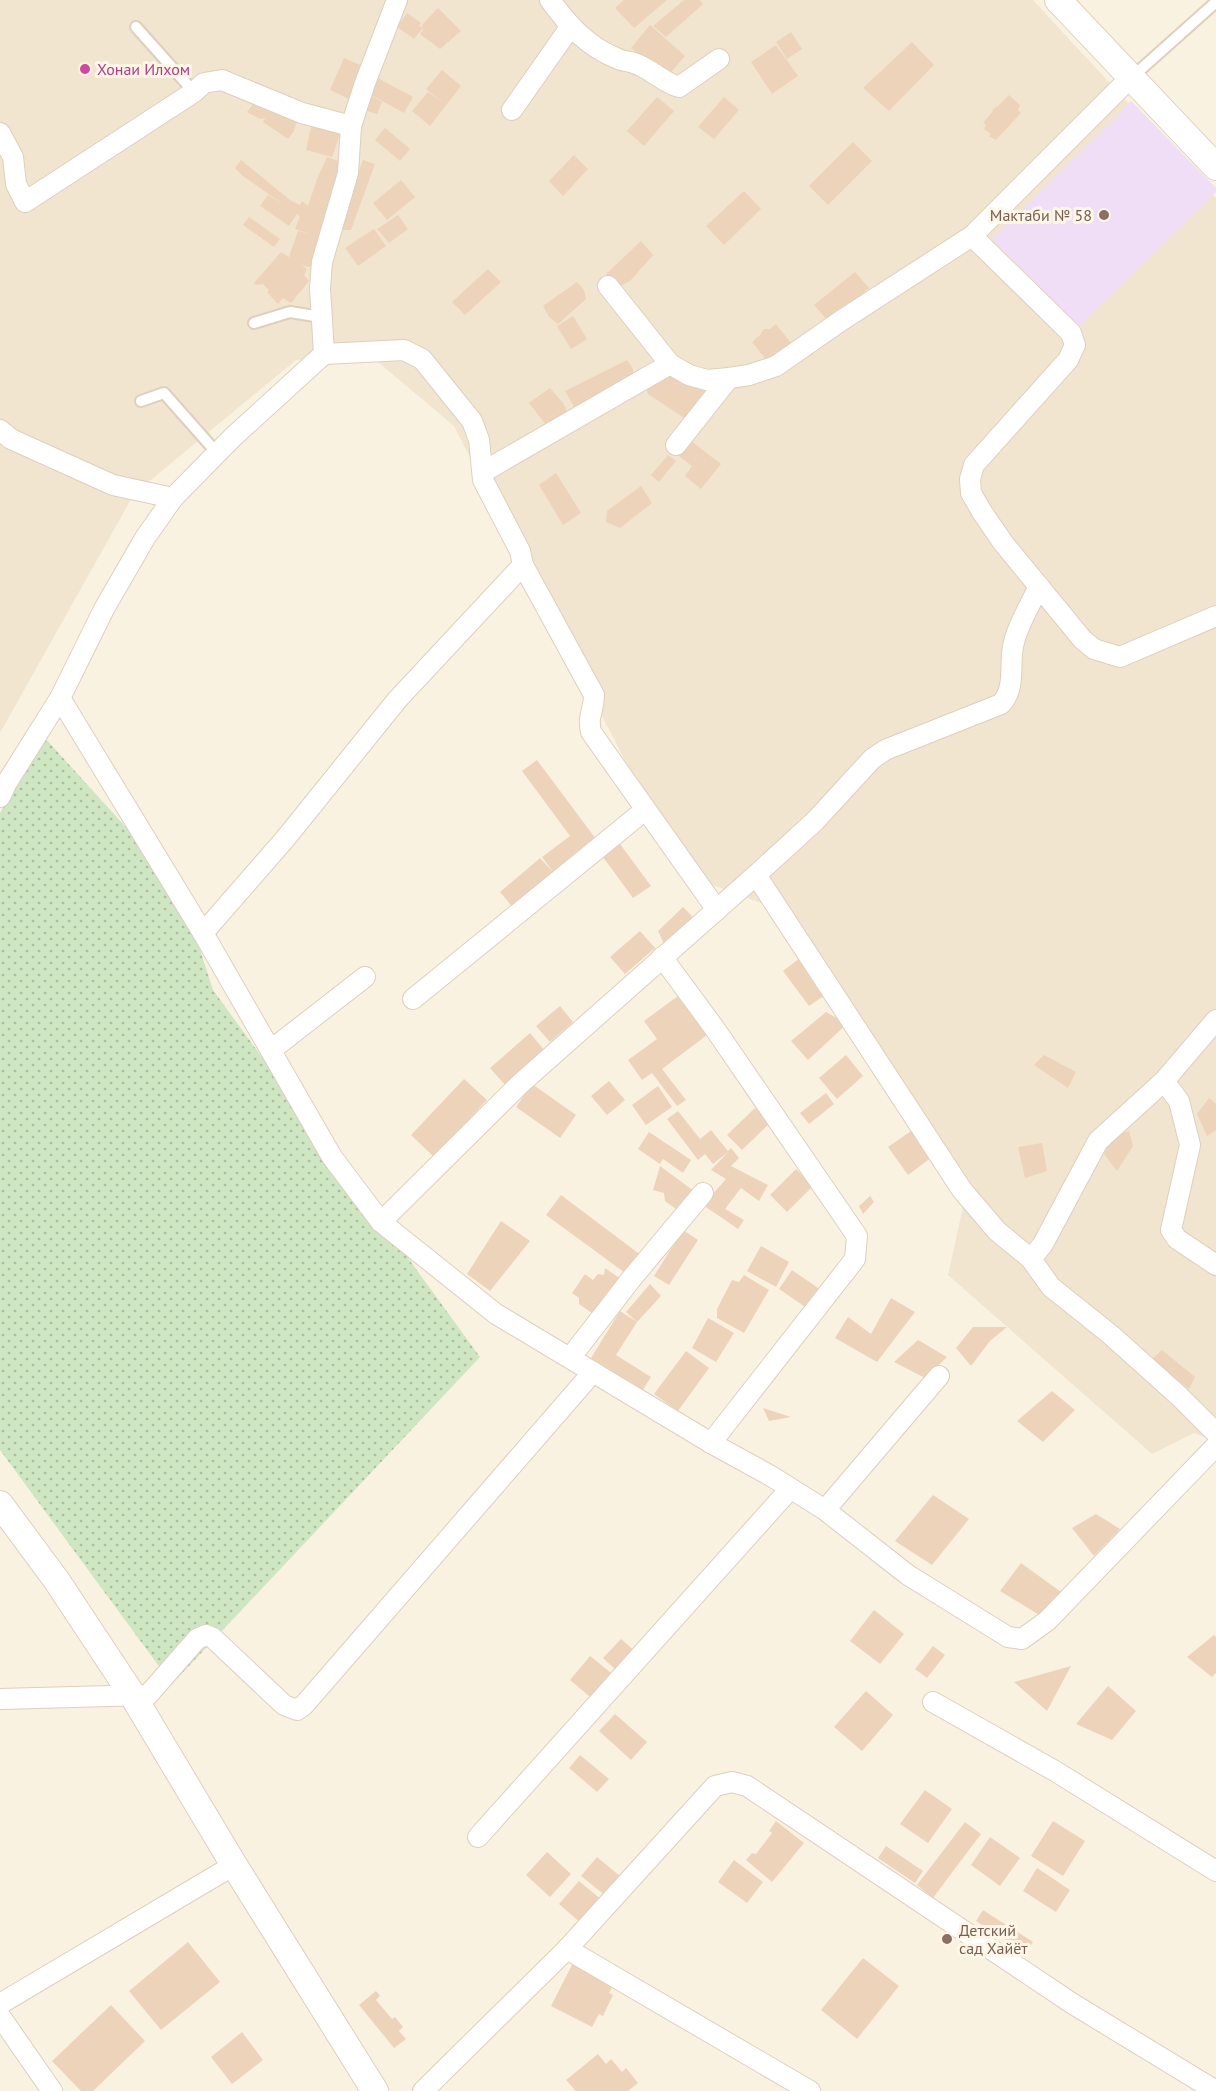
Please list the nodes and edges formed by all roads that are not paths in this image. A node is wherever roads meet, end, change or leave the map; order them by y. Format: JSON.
{"nodes":[{"id":1,"x":397,"y":0,"type":"edge"},
{"id":2,"x":550,"y":0,"type":"edge"},
{"id":3,"x":1058,"y":0,"type":"edge"},
{"id":4,"x":1216,"y":2,"type":"edge"},
{"id":5,"x":571,"y":26,"type":"junction"},
{"id":6,"x":136,"y":27,"type":"dead end"},
{"id":7,"x":719,"y":59,"type":"dead end"},
{"id":8,"x":1130,"y":78,"type":"junction"},
{"id":9,"x":194,"y":92,"type":"junction"},
{"id":10,"x":512,"y":110,"type":"dead end"},
{"id":11,"x":351,"y":126,"type":"junction"},
{"id":12,"x":0,"y":134,"type":"edge"},
{"id":13,"x":1216,"y":167,"type":"edge"},
{"id":14,"x":972,"y":236,"type":"junction"},
{"id":15,"x":608,"y":286,"type":"dead end"},
{"id":16,"x":321,"y":317,"type":"junction"},
{"id":17,"x":254,"y":323,"type":"dead end"},
{"id":18,"x":324,"y":354,"type":"junction"},
{"id":19,"x":670,"y":364,"type":"junction"},
{"id":20,"x":729,"y":378,"type":"junction"},
{"id":21,"x":141,"y":401,"type":"dead end"},
{"id":22,"x":0,"y":430,"type":"edge"},
{"id":23,"x":676,"y":445,"type":"dead end"},
{"id":24,"x":217,"y":453,"type":"junction"},
{"id":25,"x":483,"y":472,"type":"junction"},
{"id":26,"x":172,"y":498,"type":"junction"},
{"id":27,"x":523,"y":565,"type":"junction"},
{"id":28,"x":1040,"y":586,"type":"junction"},
{"id":29,"x":1216,"y":616,"type":"edge"},
{"id":30,"x":60,"y":698,"type":"junction"},
{"id":31,"x":0,"y":797,"type":"edge"},
{"id":32,"x":645,"y":810,"type":"junction"},
{"id":33,"x":756,"y":875,"type":"junction"},
{"id":34,"x":717,"y":910,"type":"junction"},
{"id":35,"x":203,"y":933,"type":"junction"},
{"id":36,"x":662,"y":957,"type":"junction"},
{"id":37,"x":365,"y":977,"type":"dead end"},
{"id":38,"x":413,"y":999,"type":"dead end"},
{"id":39,"x":1216,"y":1020,"type":"edge"},
{"id":40,"x":271,"y":1050,"type":"junction"},
{"id":41,"x":1164,"y":1081,"type":"junction"},
{"id":42,"x":703,"y":1193,"type":"dead end"},
{"id":43,"x":381,"y":1222,"type":"junction"},
{"id":44,"x":1031,"y":1259,"type":"junction"},
{"id":45,"x":1216,"y":1265,"type":"edge"},
{"id":46,"x":570,"y":1358,"type":"junction"},
{"id":47,"x":593,"y":1372,"type":"junction"},
{"id":48,"x":939,"y":1376,"type":"dead end"},
{"id":49,"x":1216,"y":1433,"type":"edge"},
{"id":50,"x":711,"y":1443,"type":"junction"},
{"id":51,"x":1216,"y":1446,"type":"edge"},
{"id":52,"x":790,"y":1489,"type":"junction"},
{"id":53,"x":0,"y":1504,"type":"edge"},
{"id":54,"x":825,"y":1510,"type":"junction"},
{"id":55,"x":133,"y":1696,"type":"junction"},
{"id":56,"x":0,"y":1699,"type":"edge"},
{"id":57,"x":933,"y":1702,"type":"dead end"},
{"id":58,"x":478,"y":1837,"type":"dead end"},
{"id":59,"x":234,"y":1865,"type":"junction"},
{"id":60,"x":1216,"y":1871,"type":"edge"},
{"id":61,"x":567,"y":1949,"type":"junction"},
{"id":62,"x":0,"y":2004,"type":"edge"},
{"id":63,"x":0,"y":2016,"type":"edge"},
{"id":64,"x":52,"y":2091,"type":"edge"},
{"id":65,"x":375,"y":2091,"type":"edge"},
{"id":66,"x":423,"y":2091,"type":"edge"},
{"id":67,"x":810,"y":2091,"type":"edge"},
{"id":68,"x":1216,"y":2091,"type":"edge"}],
"edges":[{"from":1,"to":11,"type":"street"},
{"from":2,"to":5,"type":"street"},
{"from":3,"to":8,"type":"street"},
{"from":4,"to":8,"type":"lane"},
{"from":5,"to":7,"type":"street"},
{"from":5,"to":10,"type":"street"},
{"from":6,"to":9,"type":"lane"},
{"from":8,"to":13,"type":"street"},
{"from":8,"to":14,"type":"street"},
{"from":9,"to":11,"type":"street"},
{"from":9,"to":12,"type":"street"},
{"from":11,"to":16,"type":"street"},
{"from":14,"to":20,"type":"street"},
{"from":14,"to":28,"type":"street"},
{"from":15,"to":19,"type":"street"},
{"from":16,"to":17,"type":"lane"},
{"from":16,"to":18,"type":"street"},
{"from":18,"to":24,"type":"street"},
{"from":18,"to":25,"type":"street"},
{"from":19,"to":20,"type":"street"},
{"from":19,"to":25,"type":"street"},
{"from":20,"to":23,"type":"street"},
{"from":21,"to":24,"type":"lane"},
{"from":22,"to":26,"type":"street"},
{"from":24,"to":26,"type":"street"},
{"from":25,"to":27,"type":"street"},
{"from":26,"to":30,"type":"street"},
{"from":27,"to":32,"type":"street"},
{"from":27,"to":35,"type":"street"},
{"from":28,"to":29,"type":"street"},
{"from":28,"to":33,"type":"street"},
{"from":30,"to":31,"type":"street"},
{"from":30,"to":35,"type":"street"},
{"from":32,"to":34,"type":"street"},
{"from":32,"to":38,"type":"street"},
{"from":33,"to":34,"type":"street"},
{"from":33,"to":44,"type":"street"},
{"from":34,"to":36,"type":"street"},
{"from":35,"to":40,"type":"street"},
{"from":36,"to":43,"type":"street"},
{"from":36,"to":50,"type":"street"},
{"from":37,"to":40,"type":"street"},
{"from":39,"to":41,"type":"street"},
{"from":40,"to":43,"type":"street"},
{"from":41,"to":44,"type":"street"},
{"from":41,"to":45,"type":"street"},
{"from":42,"to":46,"type":"street"},
{"from":43,"to":46,"type":"street"},
{"from":44,"to":49,"type":"street"},
{"from":46,"to":47,"type":"street"},
{"from":47,"to":50,"type":"street"},
{"from":47,"to":55,"type":"street"},
{"from":48,"to":54,"type":"street"},
{"from":50,"to":52,"type":"street"},
{"from":51,"to":54,"type":"street"},
{"from":52,"to":54,"type":"street"},
{"from":52,"to":58,"type":"street"},
{"from":53,"to":55,"type":"street"},
{"from":55,"to":56,"type":"street"},
{"from":55,"to":59,"type":"street"},
{"from":57,"to":60,"type":"street"},
{"from":59,"to":62,"type":"street"},
{"from":59,"to":65,"type":"street"},
{"from":61,"to":66,"type":"street"},
{"from":61,"to":67,"type":"street"},
{"from":61,"to":68,"type":"street"},
{"from":63,"to":64,"type":"street"}]}
